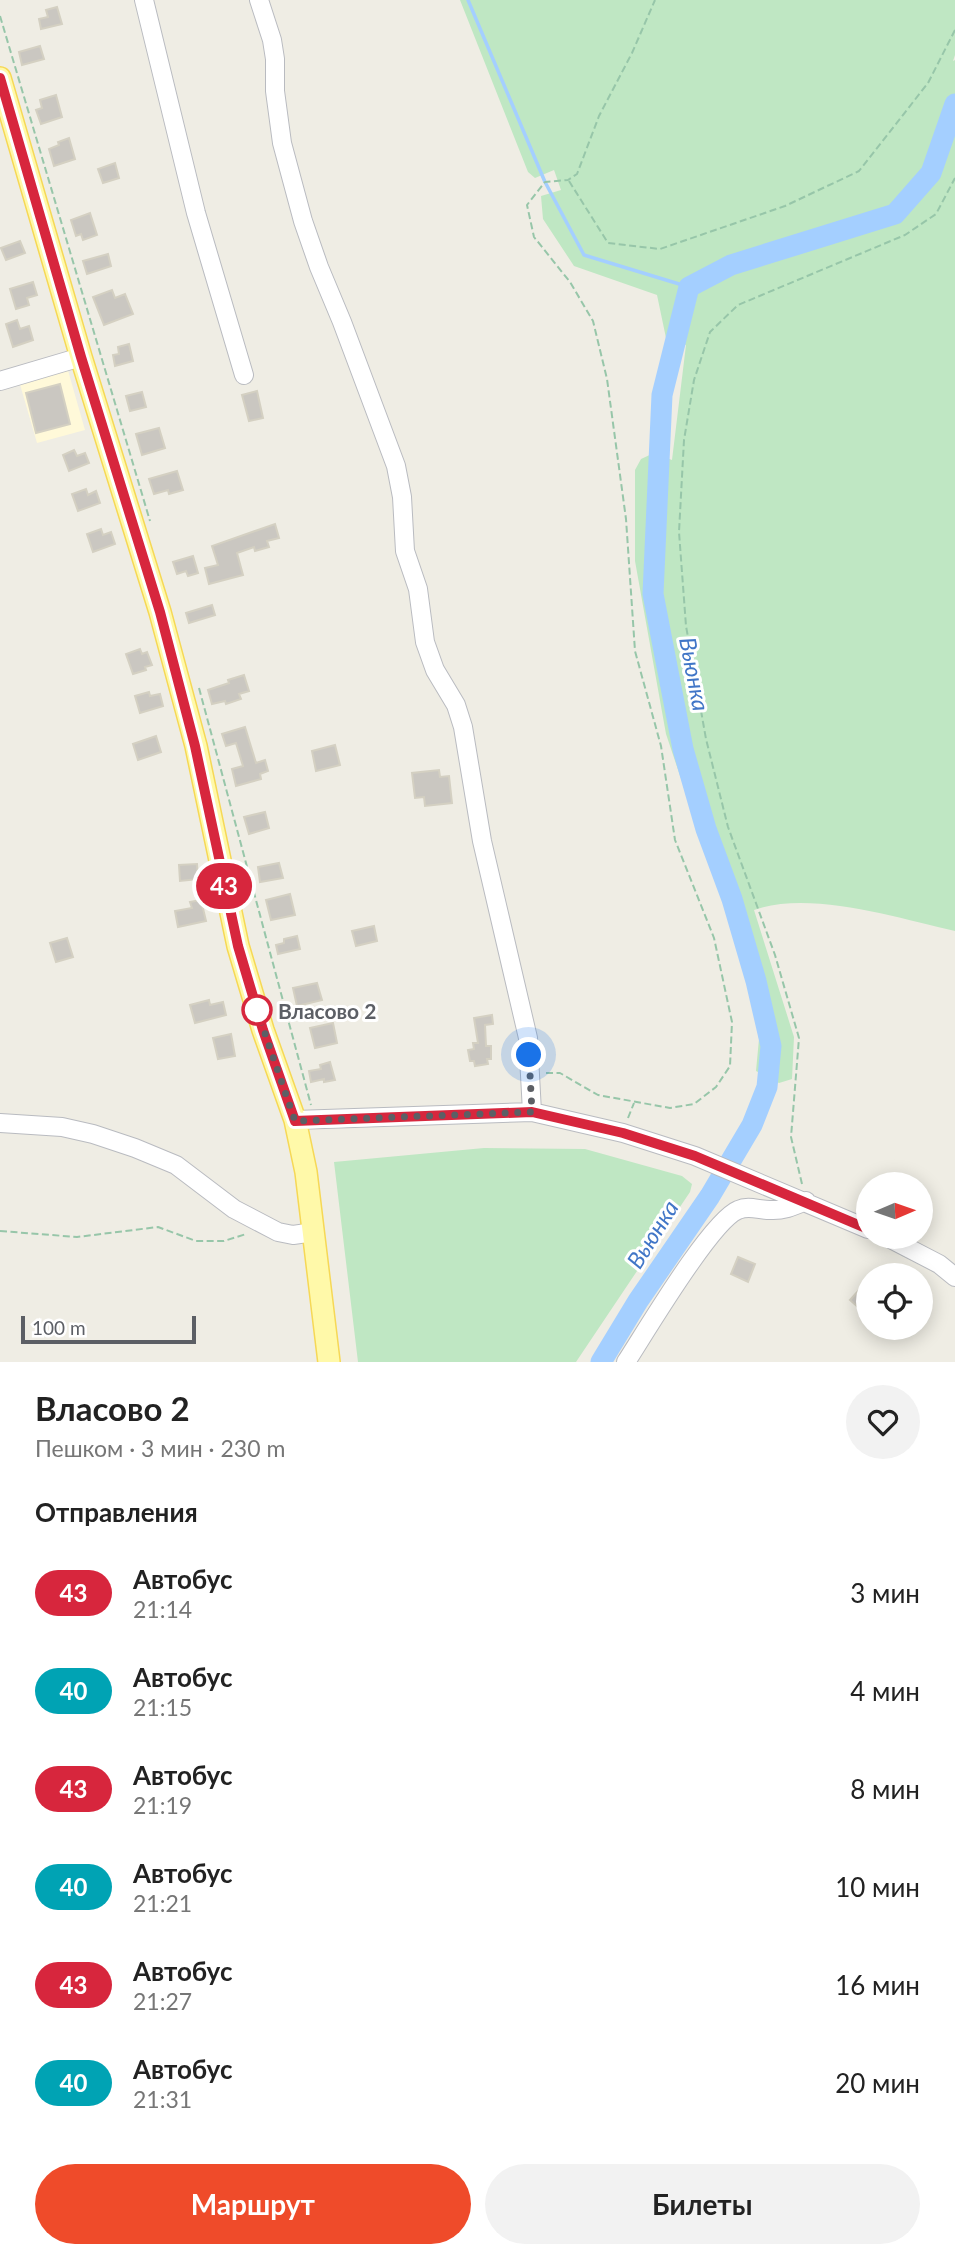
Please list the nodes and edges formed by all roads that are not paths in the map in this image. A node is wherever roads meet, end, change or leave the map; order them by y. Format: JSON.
{"nodes":[{"id":1,"x":144,"y":0,"type":"edge"},
{"id":2,"x":259,"y":0,"type":"edge"},
{"id":3,"x":0,"y":78,"type":"edge"},
{"id":4,"x":81,"y":357,"type":"junction"},
{"id":5,"x":244,"y":375,"type":"dead end"},
{"id":6,"x":0,"y":381,"type":"edge"},
{"id":7,"x":532,"y":1112,"type":"junction"},
{"id":8,"x":295,"y":1121,"type":"junction"},
{"id":9,"x":0,"y":1123,"type":"edge"},
{"id":10,"x":806,"y":1201,"type":"junction"},
{"id":11,"x":856,"y":1224,"type":"edge"},
{"id":12,"x":314,"y":1232,"type":"junction"},
{"id":13,"x":912,"y":1250,"type":"edge"},
{"id":14,"x":955,"y":1277,"type":"edge"},
{"id":15,"x":329,"y":1362,"type":"edge"},
{"id":16,"x":626,"y":1362,"type":"edge"}],
"edges":[{"from":1,"to":5,"type":"street"},
{"from":2,"to":7,"type":"street"},
{"from":3,"to":4,"type":"main road"},
{"from":4,"to":6,"type":"street"},
{"from":4,"to":8,"type":"main road"},
{"from":7,"to":8,"type":"street"},
{"from":7,"to":10,"type":"street"},
{"from":8,"to":12,"type":"main road"},
{"from":9,"to":12,"type":"street"},
{"from":10,"to":11,"type":"street"},
{"from":10,"to":16,"type":"street"},
{"from":12,"to":15,"type":"main road"},
{"from":13,"to":14,"type":"street"}]}
